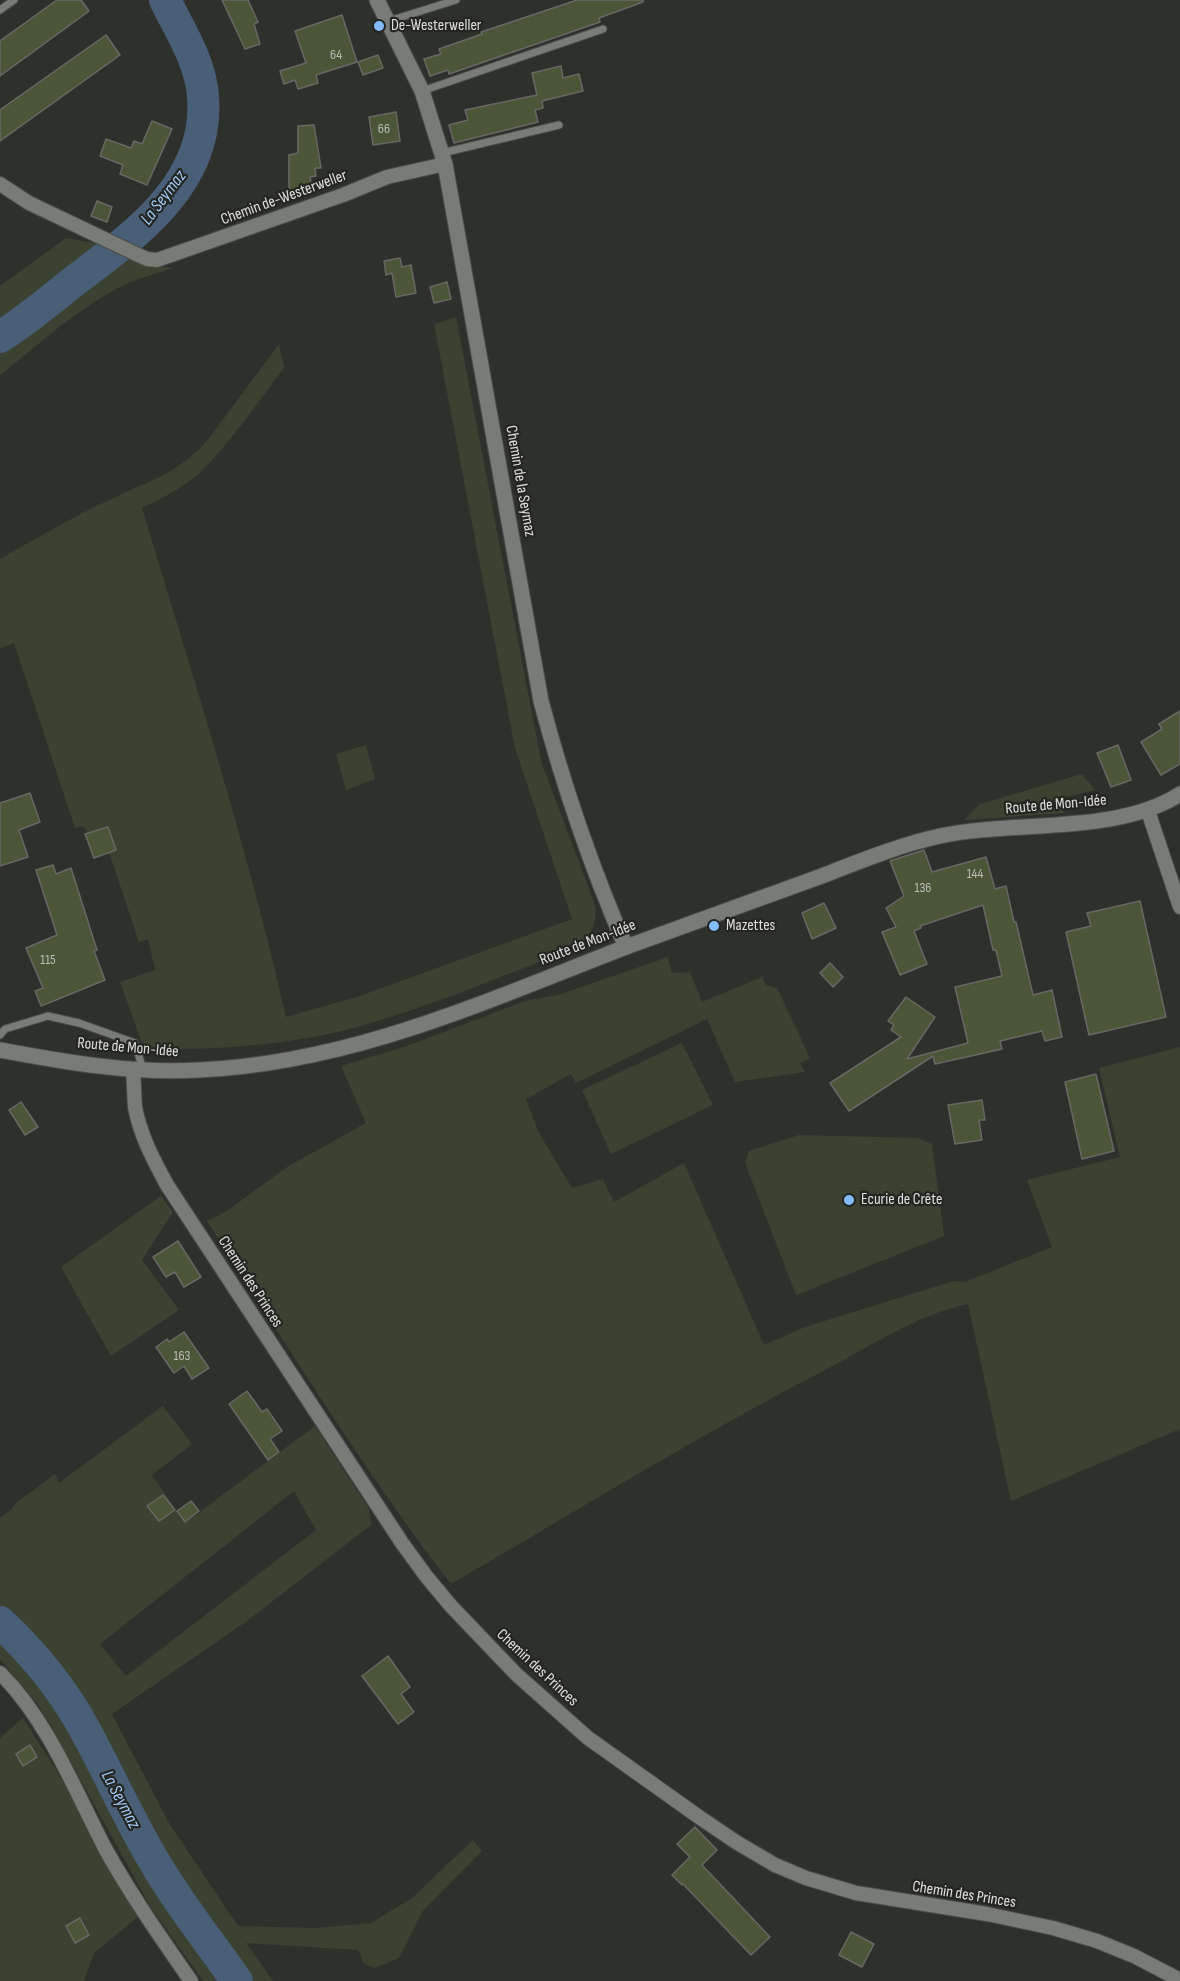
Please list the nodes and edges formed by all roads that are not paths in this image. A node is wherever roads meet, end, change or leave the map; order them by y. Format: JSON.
{"nodes":[{"id":1,"x":14,"y":0,"type":"edge"},
{"id":2,"x":377,"y":0,"type":"edge"},
{"id":3,"x":456,"y":0,"type":"edge"},
{"id":4,"x":0,"y":10,"type":"edge"},
{"id":5,"x":389,"y":21,"type":"junction"},
{"id":6,"x":603,"y":29,"type":"dead end"},
{"id":7,"x":422,"y":91,"type":"junction"},
{"id":8,"x":559,"y":125,"type":"dead end"},
{"id":9,"x":444,"y":158,"type":"junction"},
{"id":10,"x":0,"y":184,"type":"edge"},
{"id":11,"x":1180,"y":794,"type":"edge"},
{"id":12,"x":1148,"y":811,"type":"junction"},
{"id":13,"x":1180,"y":907,"type":"edge"},
{"id":14,"x":626,"y":947,"type":"junction"},
{"id":15,"x":0,"y":1035,"type":"edge"},
{"id":16,"x":0,"y":1050,"type":"edge"},
{"id":17,"x":138,"y":1069,"type":"junction"},
{"id":18,"x":0,"y":1672,"type":"edge"},
{"id":19,"x":1180,"y":1980,"type":"edge"},
{"id":20,"x":191,"y":1981,"type":"edge"}],
"edges":[{"from":1,"to":4,"type":"lane"},
{"from":2,"to":5,"type":"street","name":"Chemin de la Seymaz"},
{"from":3,"to":5,"type":"lane"},
{"from":5,"to":7,"type":"street","name":"Chemin de la Seymaz"},
{"from":6,"to":7,"type":"lane"},
{"from":7,"to":9,"type":"street","name":"Chemin de la Seymaz"},
{"from":8,"to":9,"type":"lane"},
{"from":9,"to":10,"type":"street","name":"Chemin de-Westerweller"},
{"from":9,"to":14,"type":"street","name":"Chemin de la Seymaz"},
{"from":11,"to":12,"type":"street","name":"Route de Mon-Idée"},
{"from":12,"to":13,"type":"street"},
{"from":12,"to":14,"type":"street","name":"Route de Mon-Idée"},
{"from":14,"to":17,"type":"street","name":"Route de Mon-Idée"},
{"from":15,"to":17,"type":"lane"},
{"from":16,"to":17,"type":"street","name":"Route de Mon-Idée"},
{"from":17,"to":19,"type":"street","name":"Chemin des Princes"},
{"from":18,"to":20,"type":"street"}]}
